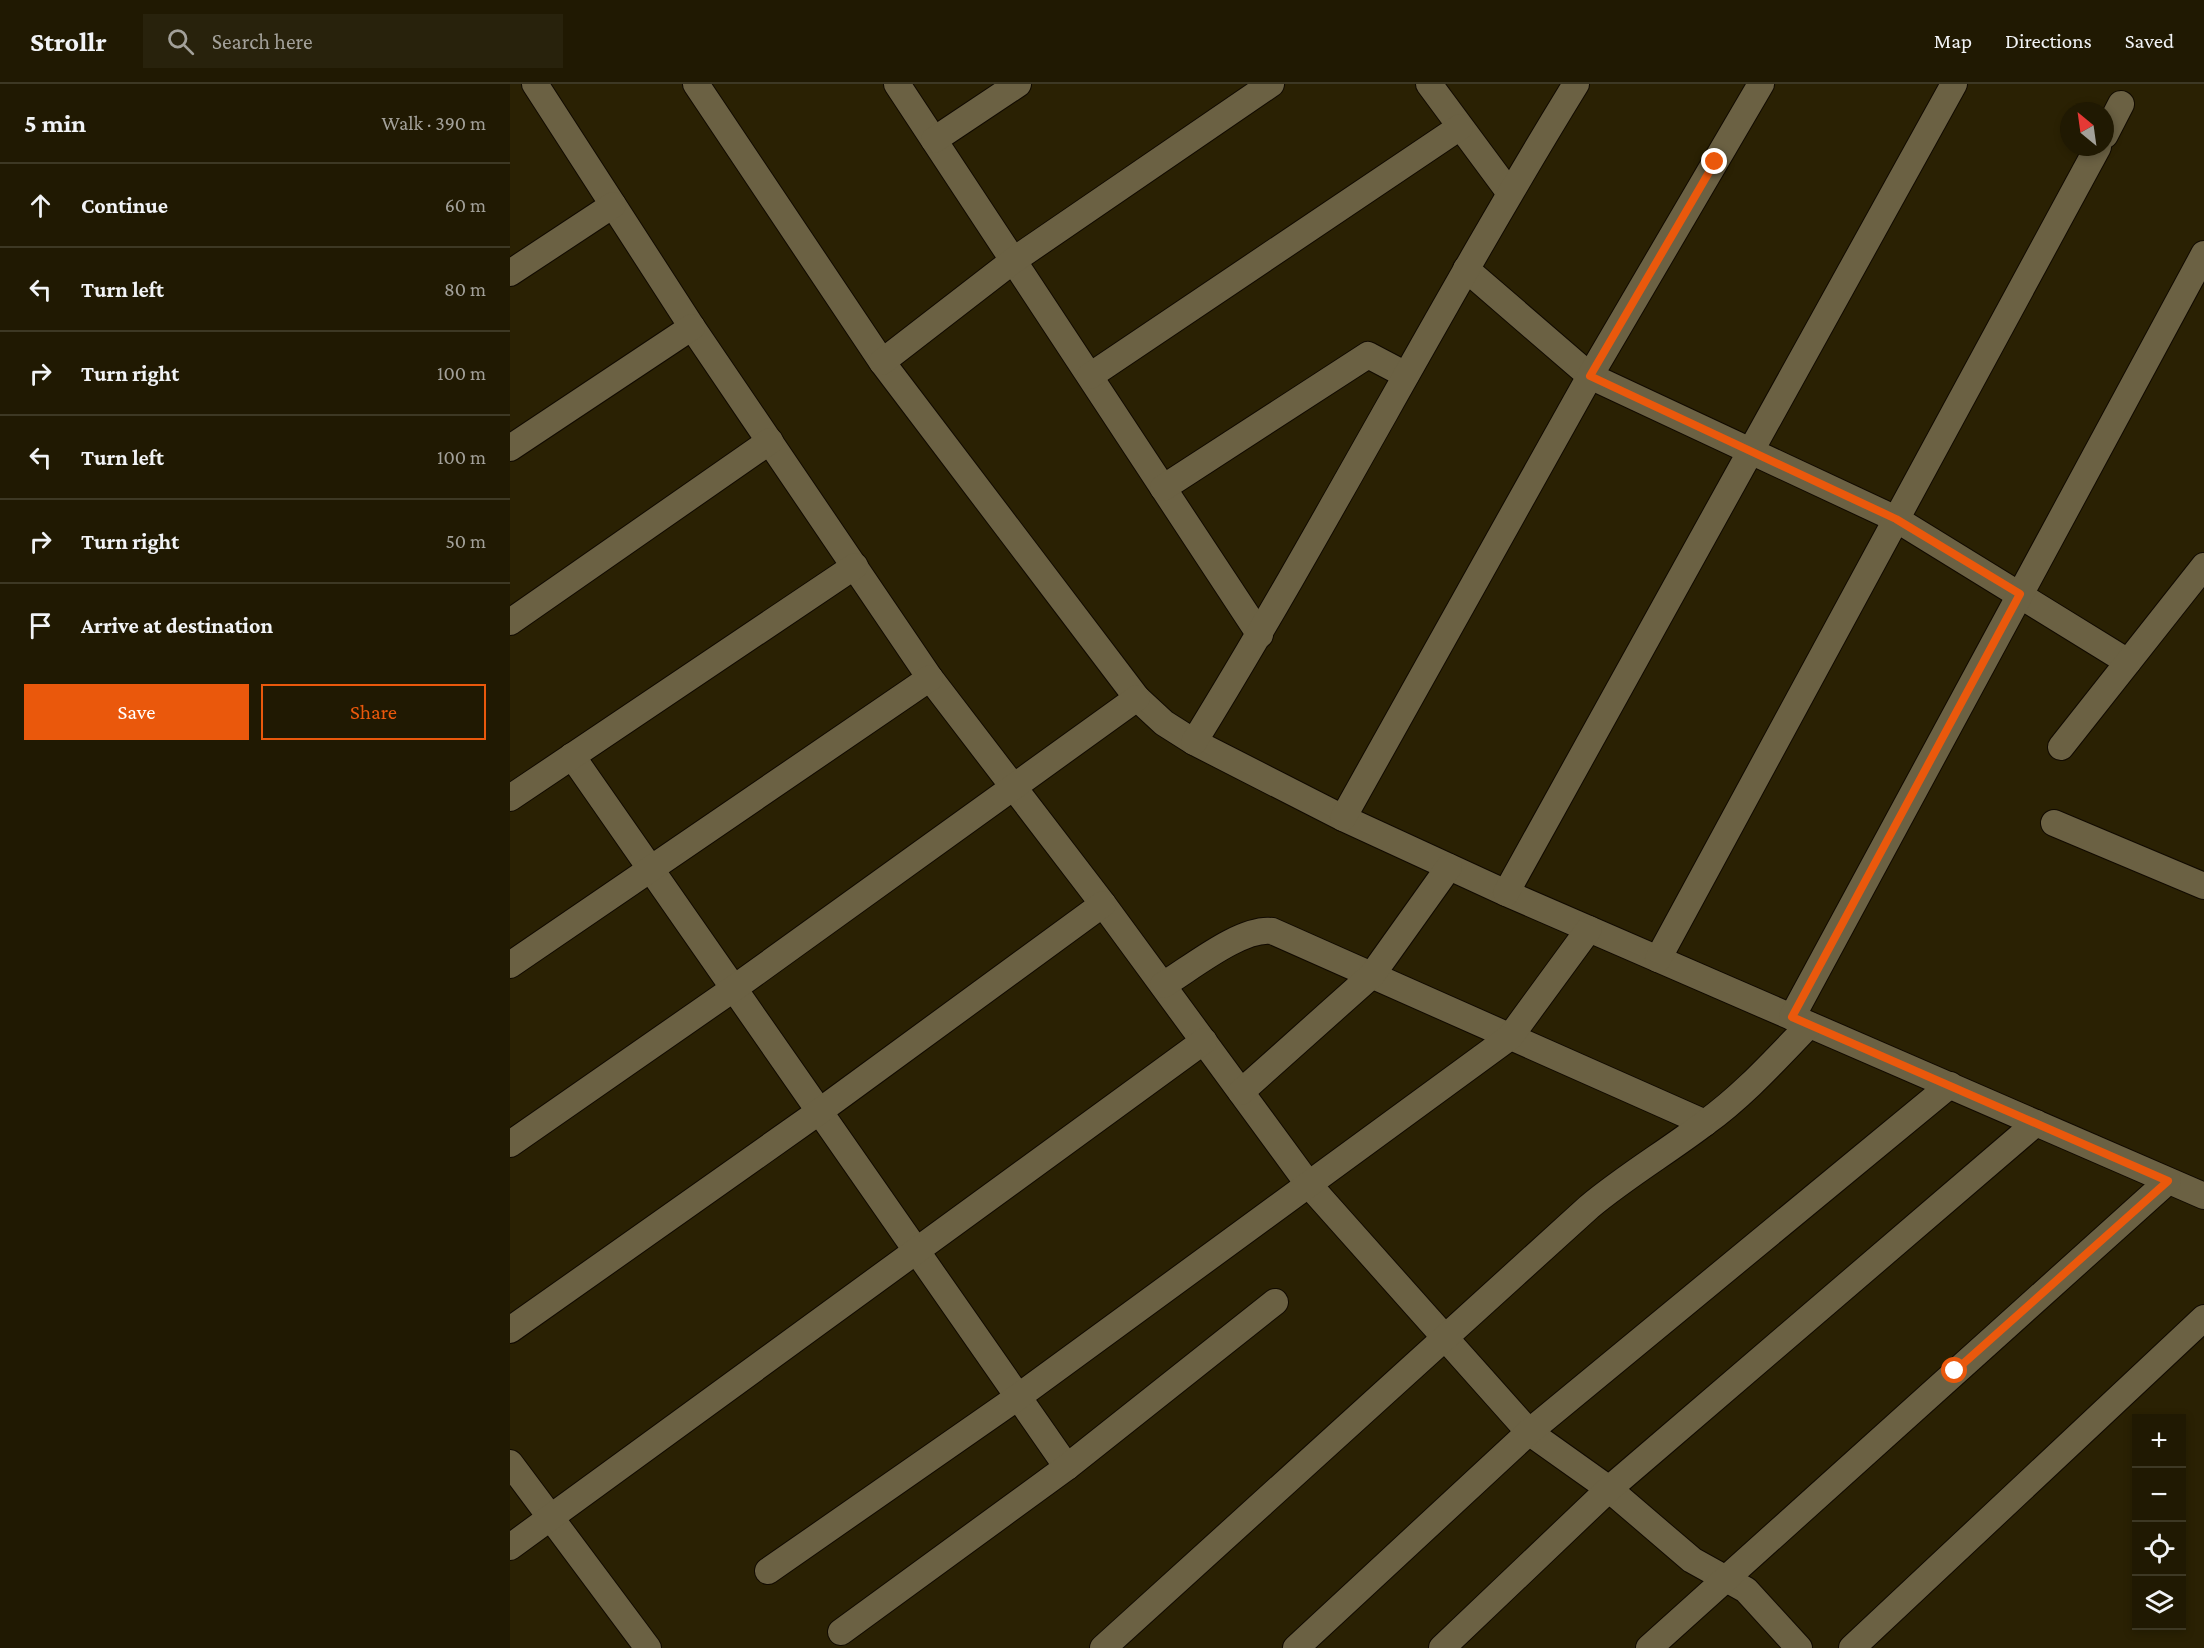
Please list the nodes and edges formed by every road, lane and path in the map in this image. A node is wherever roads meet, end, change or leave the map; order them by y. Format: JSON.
{"nodes":[{"id":1,"x":535,"y":84,"type":"edge"},
{"id":2,"x":696,"y":84,"type":"edge"},
{"id":3,"x":897,"y":84,"type":"edge"},
{"id":4,"x":1018,"y":84,"type":"edge"},
{"id":5,"x":1271,"y":84,"type":"edge"},
{"id":6,"x":1429,"y":84,"type":"edge"},
{"id":7,"x":1576,"y":84,"type":"edge"},
{"id":8,"x":1761,"y":84,"type":"edge"},
{"id":9,"x":1954,"y":84,"type":"edge"},
{"id":10,"x":2121,"y":104,"type":"dead end"},
{"id":11,"x":2114,"y":118,"type":"edge"},
{"id":12,"x":1460,"y":127,"type":"junction"},
{"id":13,"x":934,"y":140,"type":"junction"},
{"id":14,"x":2093,"y":156,"type":"edge"},
{"id":15,"x":1509,"y":192,"type":"junction"},
{"id":16,"x":613,"y":205,"type":"junction"},
{"id":17,"x":2204,"y":254,"type":"edge"},
{"id":18,"x":1014,"y":260,"type":"junction"},
{"id":19,"x":1466,"y":269,"type":"junction"},
{"id":20,"x":510,"y":273,"type":"edge"},
{"id":21,"x":692,"y":327,"type":"junction"},
{"id":22,"x":882,"y":362,"type":"junction"},
{"id":23,"x":1406,"y":375,"type":"junction"},
{"id":24,"x":1090,"y":376,"type":"junction"},
{"id":25,"x":1590,"y":376,"type":"junction"},
{"id":26,"x":770,"y":441,"type":"junction"},
{"id":27,"x":510,"y":448,"type":"edge"},
{"id":28,"x":1752,"y":452,"type":"junction"},
{"id":29,"x":1163,"y":488,"type":"junction"},
{"id":30,"x":1896,"y":519,"type":"junction"},
{"id":31,"x":855,"y":566,"type":"junction"},
{"id":32,"x":2204,"y":566,"type":"edge"},
{"id":33,"x":2020,"y":594,"type":"junction"},
{"id":34,"x":510,"y":622,"type":"edge"},
{"id":35,"x":1260,"y":635,"type":"junction"},
{"id":36,"x":2128,"y":662,"type":"junction"},
{"id":37,"x":930,"y":678,"type":"junction"},
{"id":38,"x":1137,"y":698,"type":"junction"},
{"id":39,"x":1194,"y":742,"type":"junction"},
{"id":40,"x":2061,"y":747,"type":"dead end"},
{"id":41,"x":572,"y":756,"type":"junction"},
{"id":42,"x":514,"y":785,"type":"edge"},
{"id":43,"x":1013,"y":789,"type":"junction"},
{"id":44,"x":1343,"y":818,"type":"junction"},
{"id":45,"x":2054,"y":823,"type":"dead end"},
{"id":46,"x":1449,"y":867,"type":"junction"},
{"id":47,"x":651,"y":868,"type":"junction"},
{"id":48,"x":2204,"y":886,"type":"edge"},
{"id":49,"x":1506,"y":893,"type":"junction"},
{"id":50,"x":1103,"y":904,"type":"junction"},
{"id":51,"x":1589,"y":929,"type":"junction"},
{"id":52,"x":1658,"y":959,"type":"junction"},
{"id":53,"x":510,"y":965,"type":"edge"},
{"id":54,"x":1372,"y":975,"type":"junction"},
{"id":55,"x":1163,"y":985,"type":"junction"},
{"id":56,"x":733,"y":989,"type":"junction"},
{"id":57,"x":1800,"y":1021,"type":"junction"},
{"id":58,"x":1510,"y":1037,"type":"junction"},
{"id":59,"x":1204,"y":1041,"type":"junction"},
{"id":60,"x":1950,"y":1085,"type":"junction"},
{"id":61,"x":1241,"y":1092,"type":"junction"},
{"id":62,"x":820,"y":1111,"type":"junction"},
{"id":63,"x":1705,"y":1123,"type":"junction"},
{"id":64,"x":2036,"y":1123,"type":"junction"},
{"id":65,"x":510,"y":1144,"type":"edge"},
{"id":66,"x":2168,"y":1181,"type":"junction"},
{"id":67,"x":1309,"y":1185,"type":"junction"},
{"id":68,"x":2204,"y":1196,"type":"edge"},
{"id":69,"x":917,"y":1251,"type":"junction"},
{"id":70,"x":1275,"y":1302,"type":"dead end"},
{"id":71,"x":2204,"y":1318,"type":"edge"},
{"id":72,"x":510,"y":1330,"type":"edge"},
{"id":73,"x":1445,"y":1339,"type":"junction"},
{"id":74,"x":1018,"y":1397,"type":"junction"},
{"id":75,"x":1529,"y":1432,"type":"junction"},
{"id":76,"x":510,"y":1463,"type":"edge"},
{"id":77,"x":1067,"y":1467,"type":"junction"},
{"id":78,"x":1609,"y":1489,"type":"junction"},
{"id":79,"x":550,"y":1517,"type":"junction"},
{"id":80,"x":510,"y":1547,"type":"edge"},
{"id":81,"x":768,"y":1571,"type":"dead end"},
{"id":82,"x":1725,"y":1577,"type":"junction"},
{"id":83,"x":841,"y":1632,"type":"dead end"},
{"id":84,"x":648,"y":1648,"type":"edge"},
{"id":85,"x":1103,"y":1648,"type":"edge"},
{"id":86,"x":1296,"y":1648,"type":"edge"},
{"id":87,"x":1442,"y":1648,"type":"edge"},
{"id":88,"x":1649,"y":1648,"type":"edge"},
{"id":89,"x":1800,"y":1648,"type":"edge"},
{"id":90,"x":1852,"y":1648,"type":"edge"}],
"edges":[{"from":1,"to":16,"type":"street"},
{"from":2,"to":22,"type":"street"},
{"from":3,"to":13,"type":"street"},
{"from":4,"to":13,"type":"street"},
{"from":5,"to":18,"type":"street"},
{"from":6,"to":12,"type":"street"},
{"from":7,"to":15,"type":"street"},
{"from":8,"to":25,"type":"street"},
{"from":9,"to":28,"type":"street"},
{"from":10,"to":11,"type":"street"},
{"from":12,"to":15,"type":"street"},
{"from":12,"to":24,"type":"street"},
{"from":13,"to":18,"type":"street"},
{"from":14,"to":30,"type":"street"},
{"from":15,"to":19,"type":"street"},
{"from":16,"to":20,"type":"street"},
{"from":16,"to":21,"type":"street"},
{"from":17,"to":33,"type":"street"},
{"from":18,"to":22,"type":"street"},
{"from":18,"to":24,"type":"street"},
{"from":19,"to":23,"type":"street"},
{"from":19,"to":25,"type":"street"},
{"from":21,"to":26,"type":"street"},
{"from":21,"to":27,"type":"street"},
{"from":22,"to":38,"type":"street"},
{"from":23,"to":29,"type":"street"},
{"from":23,"to":35,"type":"street"},
{"from":24,"to":29,"type":"street"},
{"from":25,"to":28,"type":"street"},
{"from":25,"to":44,"type":"street"},
{"from":26,"to":31,"type":"street"},
{"from":26,"to":34,"type":"street"},
{"from":28,"to":30,"type":"street"},
{"from":28,"to":49,"type":"street"},
{"from":29,"to":35,"type":"street"},
{"from":30,"to":33,"type":"street"},
{"from":30,"to":52,"type":"street"},
{"from":31,"to":37,"type":"street"},
{"from":31,"to":41,"type":"street"},
{"from":32,"to":36,"type":"street"},
{"from":33,"to":36,"type":"street"},
{"from":33,"to":57,"type":"street"},
{"from":35,"to":39,"type":"street"},
{"from":36,"to":40,"type":"street"},
{"from":37,"to":43,"type":"street"},
{"from":37,"to":47,"type":"street"},
{"from":38,"to":39,"type":"street"},
{"from":38,"to":43,"type":"street"},
{"from":39,"to":44,"type":"street"},
{"from":41,"to":42,"type":"street"},
{"from":41,"to":47,"type":"street"},
{"from":43,"to":50,"type":"street"},
{"from":43,"to":56,"type":"street"},
{"from":44,"to":46,"type":"street"},
{"from":45,"to":48,"type":"street"},
{"from":46,"to":49,"type":"street"},
{"from":46,"to":54,"type":"street"},
{"from":47,"to":53,"type":"street"},
{"from":47,"to":56,"type":"street"},
{"from":49,"to":51,"type":"street"},
{"from":50,"to":55,"type":"street"},
{"from":50,"to":62,"type":"street"},
{"from":51,"to":52,"type":"street"},
{"from":51,"to":58,"type":"street"},
{"from":52,"to":57,"type":"street"},
{"from":54,"to":55,"type":"street"},
{"from":54,"to":58,"type":"street"},
{"from":54,"to":61,"type":"street"},
{"from":55,"to":59,"type":"street"},
{"from":56,"to":62,"type":"street"},
{"from":56,"to":65,"type":"street"},
{"from":57,"to":60,"type":"street"},
{"from":57,"to":63,"type":"street"},
{"from":58,"to":63,"type":"street"},
{"from":58,"to":67,"type":"street"},
{"from":59,"to":61,"type":"street"},
{"from":59,"to":69,"type":"street"},
{"from":60,"to":64,"type":"street"},
{"from":60,"to":75,"type":"street"},
{"from":61,"to":67,"type":"street"},
{"from":62,"to":69,"type":"street"},
{"from":62,"to":72,"type":"street"},
{"from":63,"to":73,"type":"street"},
{"from":64,"to":66,"type":"street"},
{"from":64,"to":78,"type":"street"},
{"from":66,"to":68,"type":"street"},
{"from":66,"to":82,"type":"street"},
{"from":67,"to":73,"type":"street"},
{"from":67,"to":74,"type":"street"},
{"from":69,"to":74,"type":"street"},
{"from":69,"to":79,"type":"street"},
{"from":70,"to":77,"type":"street"},
{"from":71,"to":90,"type":"street"},
{"from":73,"to":75,"type":"street"},
{"from":73,"to":85,"type":"street"},
{"from":74,"to":77,"type":"street"},
{"from":74,"to":81,"type":"street"},
{"from":75,"to":78,"type":"street"},
{"from":75,"to":86,"type":"street"},
{"from":76,"to":79,"type":"street"},
{"from":77,"to":83,"type":"street"},
{"from":78,"to":82,"type":"street"},
{"from":78,"to":87,"type":"street"},
{"from":79,"to":80,"type":"street"},
{"from":79,"to":84,"type":"street"},
{"from":82,"to":88,"type":"street"},
{"from":82,"to":89,"type":"street"}]}
